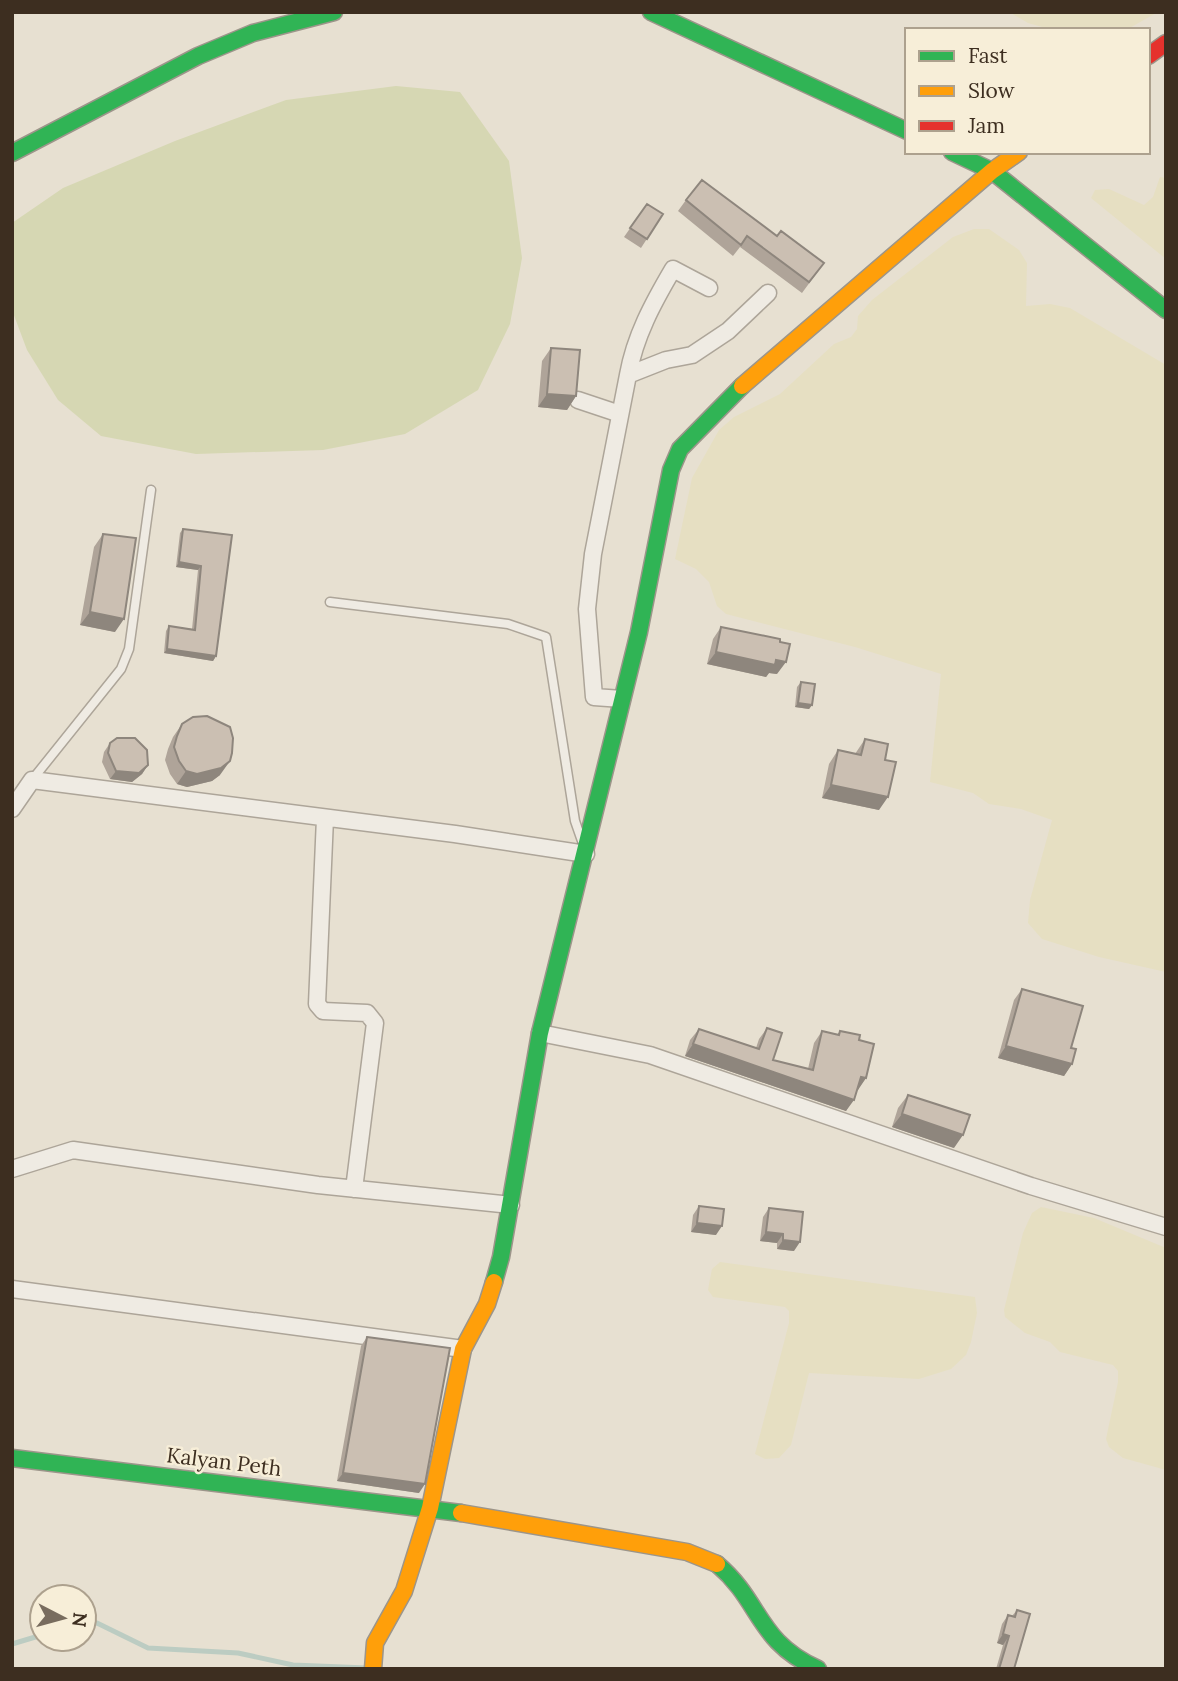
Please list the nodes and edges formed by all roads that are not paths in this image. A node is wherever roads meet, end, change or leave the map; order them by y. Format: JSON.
{"nodes":[{"id":1,"x":334,"y":12,"type":"edge"},
{"id":2,"x":651,"y":12,"type":"edge"},
{"id":3,"x":1166,"y":43,"type":"edge"},
{"id":4,"x":1150,"y":55,"type":"edge"},
{"id":5,"x":905,"y":130,"type":"edge"},
{"id":6,"x":12,"y":153,"type":"edge"},
{"id":7,"x":956,"y":154,"type":"edge"},
{"id":8,"x":1015,"y":154,"type":"edge"},
{"id":9,"x":992,"y":171,"type":"junction"},
{"id":10,"x":709,"y":288,"type":"dead end"},
{"id":11,"x":768,"y":293,"type":"dead end"},
{"id":12,"x":1166,"y":310,"type":"edge"},
{"id":13,"x":628,"y":375,"type":"junction"},
{"id":14,"x":578,"y":400,"type":"edge"},
{"id":15,"x":620,"y":414,"type":"junction"},
{"id":16,"x":151,"y":490,"type":"dead end"},
{"id":17,"x":330,"y":603,"type":"dead end"},
{"id":18,"x":622,"y":699,"type":"junction"},
{"id":19,"x":32,"y":780,"type":"junction"},
{"id":20,"x":12,"y":809,"type":"edge"},
{"id":21,"x":324,"y":818,"type":"junction"},
{"id":22,"x":586,"y":855,"type":"junction"},
{"id":23,"x":540,"y":1033,"type":"junction"},
{"id":24,"x":12,"y":1169,"type":"edge"},
{"id":25,"x":354,"y":1189,"type":"junction"},
{"id":26,"x":511,"y":1205,"type":"junction"},
{"id":27,"x":1166,"y":1227,"type":"edge"},
{"id":28,"x":12,"y":1289,"type":"edge"},
{"id":29,"x":463,"y":1349,"type":"junction"},
{"id":30,"x":12,"y":1458,"type":"edge"},
{"id":31,"x":430,"y":1508,"type":"junction"},
{"id":32,"x":373,"y":1669,"type":"edge"},
{"id":33,"x":818,"y":1669,"type":"edge"}],
"edges":[{"from":1,"to":6,"type":"street"},
{"from":2,"to":5,"type":"street"},
{"from":3,"to":4,"type":"street"},
{"from":7,"to":9,"type":"street"},
{"from":8,"to":9,"type":"street"},
{"from":9,"to":12,"type":"street"},
{"from":9,"to":18,"type":"street"},
{"from":10,"to":13,"type":"street"},
{"from":11,"to":13,"type":"street"},
{"from":13,"to":15,"type":"street"},
{"from":14,"to":15,"type":"street"},
{"from":15,"to":18,"type":"street"},
{"from":16,"to":19,"type":"lane"},
{"from":17,"to":22,"type":"lane"},
{"from":18,"to":22,"type":"street"},
{"from":19,"to":20,"type":"street"},
{"from":19,"to":21,"type":"street"},
{"from":21,"to":22,"type":"street"},
{"from":21,"to":25,"type":"street"},
{"from":22,"to":23,"type":"street"},
{"from":23,"to":26,"type":"street"},
{"from":23,"to":27,"type":"street"},
{"from":24,"to":25,"type":"street"},
{"from":25,"to":26,"type":"street"},
{"from":26,"to":29,"type":"street"},
{"from":28,"to":29,"type":"street"},
{"from":29,"to":31,"type":"street"},
{"from":30,"to":31,"type":"street","name":"Kalyan Peth"},
{"from":31,"to":32,"type":"street"},
{"from":31,"to":33,"type":"street","name":"Kalyan Peth"}]}
